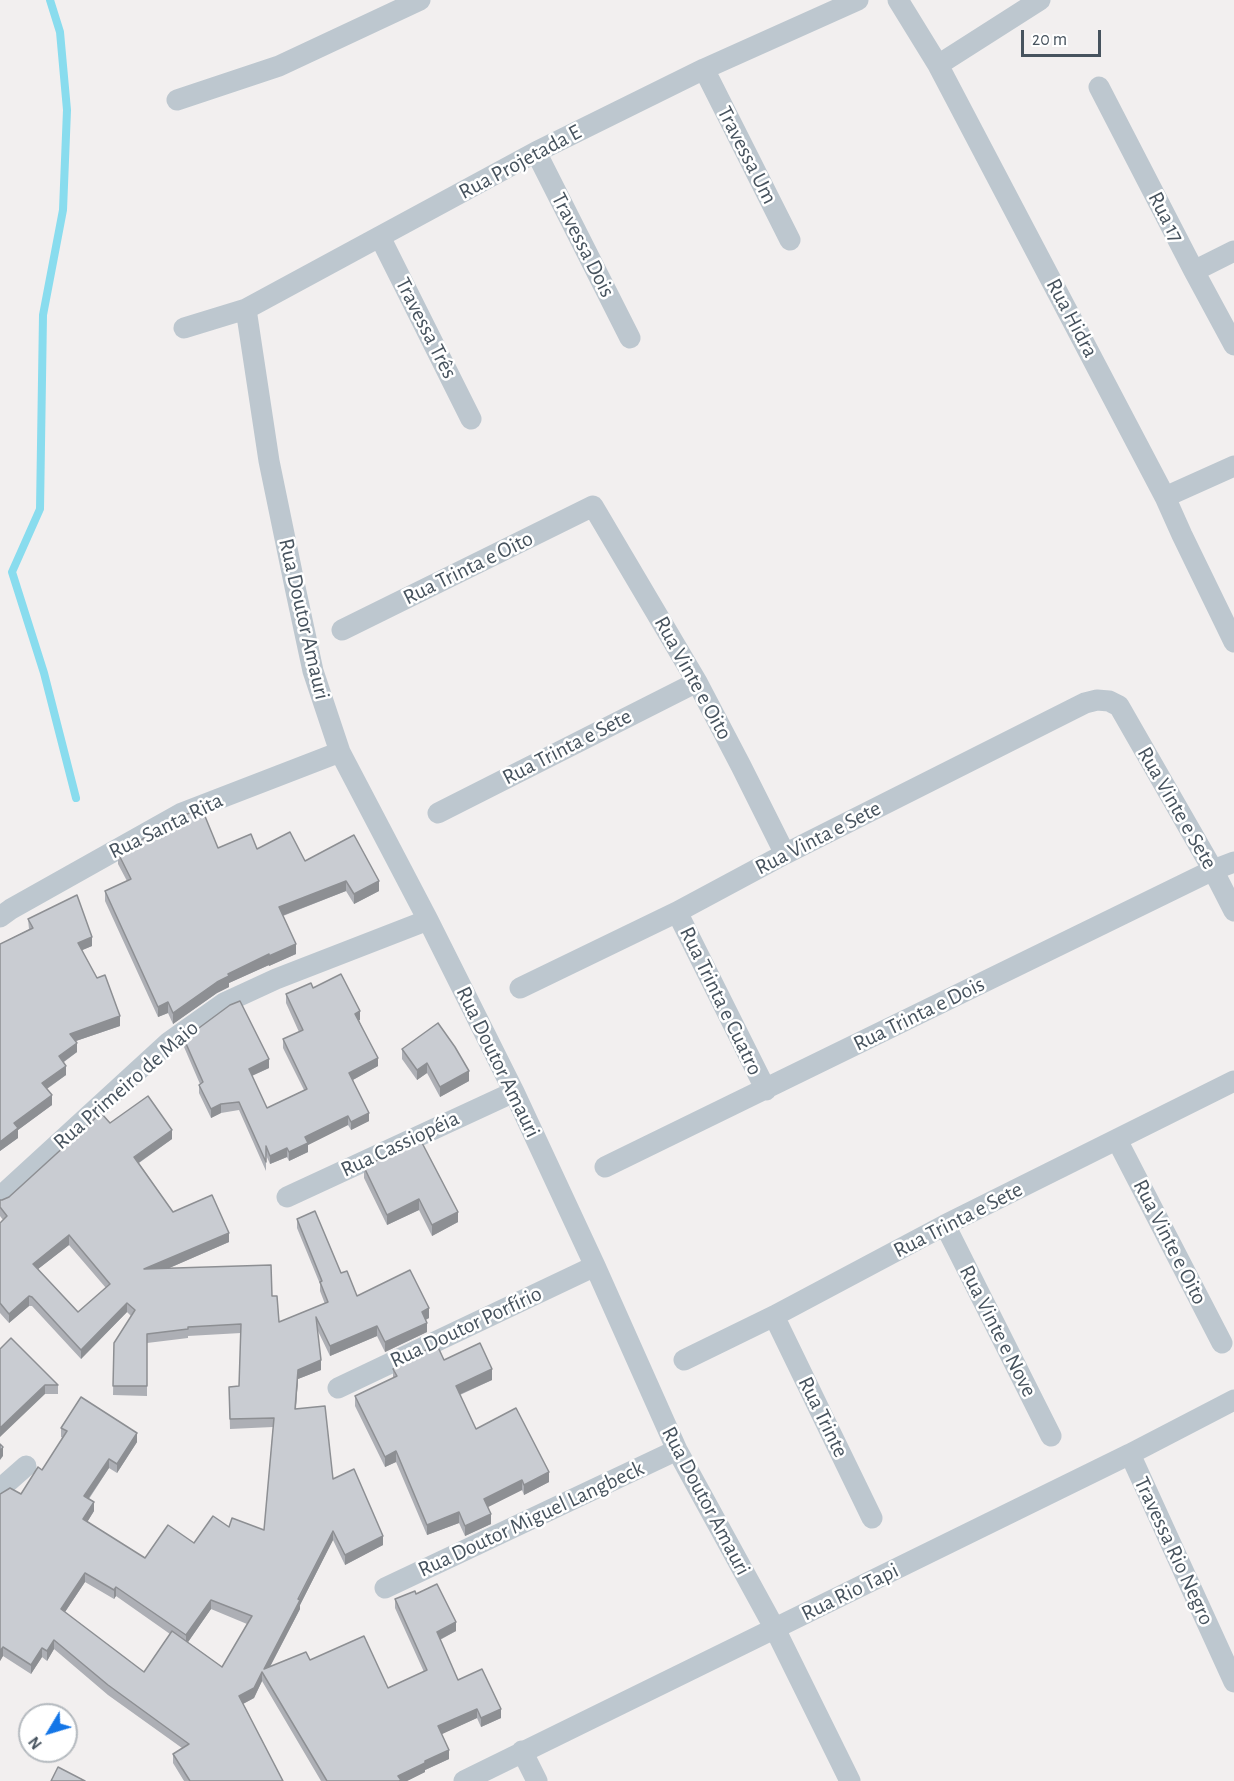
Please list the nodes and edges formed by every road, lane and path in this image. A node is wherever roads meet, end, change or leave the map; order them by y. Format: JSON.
{"nodes":[{"id":1,"x":420,"y":0,"type":"edge"},
{"id":2,"x":858,"y":0,"type":"edge"},
{"id":3,"x":898,"y":0,"type":"edge"},
{"id":4,"x":1040,"y":0,"type":"edge"},
{"id":5,"x":938,"y":65,"type":"junction"},
{"id":6,"x":704,"y":69,"type":"junction"},
{"id":7,"x":1100,"y":87,"type":"dead end"},
{"id":8,"x":177,"y":100,"type":"dead end"},
{"id":9,"x":536,"y":152,"type":"junction"},
{"id":10,"x":380,"y":237,"type":"junction"},
{"id":11,"x":790,"y":240,"type":"dead end"},
{"id":12,"x":1234,"y":251,"type":"edge"},
{"id":13,"x":1194,"y":271,"type":"junction"},
{"id":14,"x":246,"y":309,"type":"junction"},
{"id":15,"x":184,"y":327,"type":"dead end"},
{"id":16,"x":630,"y":338,"type":"dead end"},
{"id":17,"x":1234,"y":345,"type":"edge"},
{"id":18,"x":471,"y":420,"type":"dead end"},
{"id":19,"x":1234,"y":466,"type":"edge"},
{"id":20,"x":1165,"y":497,"type":"junction"},
{"id":21,"x":593,"y":506,"type":"joint"},
{"id":22,"x":342,"y":630,"type":"dead end"},
{"id":23,"x":1234,"y":642,"type":"edge"},
{"id":24,"x":697,"y":682,"type":"junction"},
{"id":25,"x":1119,"y":706,"type":"joint"},
{"id":26,"x":340,"y":752,"type":"junction"},
{"id":27,"x":438,"y":813,"type":"dead end"},
{"id":28,"x":785,"y":854,"type":"junction"},
{"id":29,"x":1234,"y":862,"type":"edge"},
{"id":30,"x":1213,"y":870,"type":"junction"},
{"id":31,"x":1234,"y":911,"type":"edge"},
{"id":32,"x":677,"y":912,"type":"junction"},
{"id":33,"x":0,"y":917,"type":"edge"},
{"id":34,"x":428,"y":920,"type":"junction"},
{"id":35,"x":520,"y":988,"type":"dead end"},
{"id":36,"x":1234,"y":1081,"type":"edge"},
{"id":37,"x":766,"y":1090,"type":"junction"},
{"id":38,"x":514,"y":1092,"type":"junction"},
{"id":39,"x":1117,"y":1140,"type":"junction"},
{"id":40,"x":605,"y":1167,"type":"dead end"},
{"id":41,"x":0,"y":1197,"type":"edge"},
{"id":42,"x":287,"y":1197,"type":"dead end"},
{"id":43,"x":945,"y":1225,"type":"junction"},
{"id":44,"x":595,"y":1266,"type":"junction"},
{"id":45,"x":774,"y":1316,"type":"junction"},
{"id":46,"x":1222,"y":1343,"type":"dead end"},
{"id":47,"x":684,"y":1360,"type":"dead end"},
{"id":48,"x":338,"y":1388,"type":"dead end"},
{"id":49,"x":1234,"y":1400,"type":"edge"},
{"id":50,"x":1051,"y":1436,"type":"dead end"},
{"id":51,"x":677,"y":1450,"type":"junction"},
{"id":52,"x":1130,"y":1454,"type":"junction"},
{"id":53,"x":26,"y":1466,"type":"dead end"},
{"id":54,"x":0,"y":1489,"type":"edge"},
{"id":55,"x":872,"y":1518,"type":"dead end"},
{"id":56,"x":385,"y":1588,"type":"dead end"},
{"id":57,"x":775,"y":1629,"type":"junction"},
{"id":58,"x":1234,"y":1682,"type":"edge"},
{"id":59,"x":522,"y":1751,"type":"junction"},
{"id":60,"x":464,"y":1781,"type":"edge"},
{"id":61,"x":537,"y":1781,"type":"edge"},
{"id":62,"x":850,"y":1781,"type":"edge"}],
"edges":[{"from":1,"to":8,"type":"street"},
{"from":2,"to":6,"type":"street","name":"Rua Projetada E"},
{"from":3,"to":5,"type":"street","name":"Rua Hidra"},
{"from":4,"to":5,"type":"street"},
{"from":5,"to":20,"type":"street","name":"Rua Hidra"},
{"from":6,"to":9,"type":"street","name":"Rua Projetada E"},
{"from":6,"to":11,"type":"street","name":"Travessa Um"},
{"from":7,"to":13,"type":"street","name":"Rua 17"},
{"from":9,"to":10,"type":"street","name":"Rua Projetada E"},
{"from":9,"to":16,"type":"street","name":"Travessa Dois"},
{"from":10,"to":14,"type":"street","name":"Rua Projetada E"},
{"from":10,"to":18,"type":"street","name":"Travessa Três"},
{"from":12,"to":13,"type":"street"},
{"from":13,"to":17,"type":"street","name":"Rua 17"},
{"from":14,"to":15,"type":"street","name":"Rua Projetada E"},
{"from":14,"to":26,"type":"street","name":"Rua Doutor Amauri"},
{"from":19,"to":20,"type":"street"},
{"from":20,"to":23,"type":"street","name":"Rua Hidra"},
{"from":21,"to":22,"type":"street","name":"Rua Trinta e Oito"},
{"from":21,"to":24,"type":"street","name":"Rua Vinte e Oito"},
{"from":24,"to":27,"type":"street","name":"Rua Trinta e Sete"},
{"from":24,"to":28,"type":"street","name":"Rua Vinte e Oito"},
{"from":25,"to":28,"type":"street","name":"Rua Vinta e Sete"},
{"from":25,"to":30,"type":"street","name":"Rua Vinte e Sete"},
{"from":26,"to":33,"type":"street","name":"Rua Santa Rita"},
{"from":26,"to":34,"type":"street","name":"Rua Doutor Amauri"},
{"from":28,"to":32,"type":"street","name":"Rua Vinta e Sete"},
{"from":29,"to":30,"type":"street","name":"Rua Trinta e Dois"},
{"from":30,"to":31,"type":"street","name":"Rua Vinte e Sete"},
{"from":30,"to":37,"type":"street","name":"Rua Trinta e Dois"},
{"from":32,"to":35,"type":"street","name":"Rua Vinta e Sete"},
{"from":32,"to":37,"type":"street","name":"Rua Trinta e Cuatro"},
{"from":34,"to":38,"type":"street","name":"Rua Doutor Amauri"},
{"from":34,"to":41,"type":"street","name":"Rua Primeiro de Maio"},
{"from":36,"to":39,"type":"street","name":"Rua Trinta e Sete"},
{"from":37,"to":40,"type":"street","name":"Rua Trinta e Dois"},
{"from":38,"to":42,"type":"street","name":"Rua Cassiopéia"},
{"from":38,"to":44,"type":"street","name":"Rua Doutor Amauri"},
{"from":39,"to":43,"type":"street","name":"Rua Trinta e Sete"},
{"from":39,"to":46,"type":"street","name":"Rua Vinte e Oito"},
{"from":43,"to":45,"type":"street","name":"Rua Trinta e Sete"},
{"from":43,"to":50,"type":"street","name":"Rua Vinte e Nove"},
{"from":44,"to":48,"type":"street","name":"Rua Doutor Porfírio"},
{"from":44,"to":51,"type":"street","name":"Rua Doutor Amauri"},
{"from":45,"to":47,"type":"street","name":"Rua Trinta e Sete"},
{"from":45,"to":55,"type":"street","name":"Rua Trinte"},
{"from":49,"to":52,"type":"street","name":"Rua Rio Tapi"},
{"from":51,"to":56,"type":"street","name":"Rua Doutor Miguel Langbeck"},
{"from":51,"to":57,"type":"street","name":"Rua Doutor Amauri"},
{"from":52,"to":57,"type":"street","name":"Rua Rio Tapi"},
{"from":52,"to":58,"type":"street","name":"Travessa Rio Negro"},
{"from":53,"to":54,"type":"street"},
{"from":57,"to":59,"type":"street","name":"Rua Rio Tapi"},
{"from":57,"to":62,"type":"street","name":"Rua Doutor Amauri"},
{"from":59,"to":60,"type":"street","name":"Rua Rio Tapi"},
{"from":59,"to":61,"type":"street"}]}
